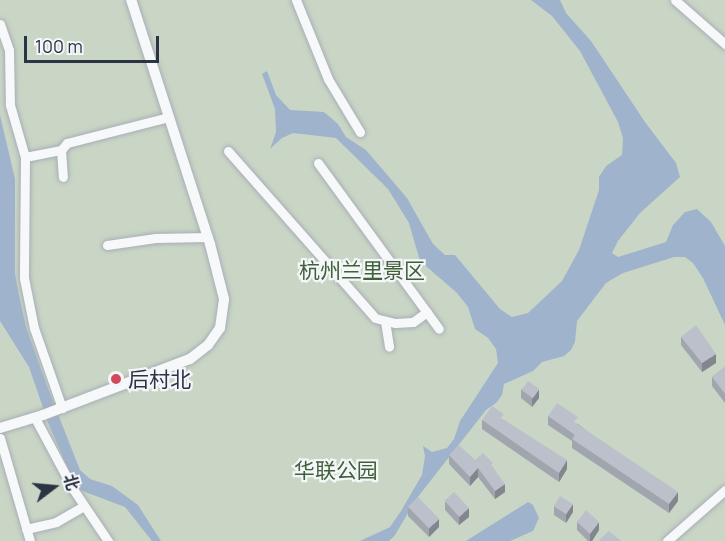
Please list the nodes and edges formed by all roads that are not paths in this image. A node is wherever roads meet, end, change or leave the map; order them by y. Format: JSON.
{"nodes":[{"id":1,"x":131,"y":0,"type":"edge"},
{"id":2,"x":296,"y":0,"type":"edge"},
{"id":3,"x":675,"y":0,"type":"edge"},
{"id":4,"x":0,"y":24,"type":"edge"},
{"id":5,"x":725,"y":44,"type":"edge"},
{"id":6,"x":169,"y":117,"type":"junction"},
{"id":7,"x":360,"y":132,"type":"dead end"},
{"id":8,"x":61,"y":150,"type":"junction"},
{"id":9,"x":228,"y":151,"type":"dead end"},
{"id":10,"x":25,"y":157,"type":"junction"},
{"id":11,"x":318,"y":163,"type":"dead end"},
{"id":12,"x":63,"y":177,"type":"dead end"},
{"id":13,"x":208,"y":237,"type":"junction"},
{"id":14,"x":107,"y":245,"type":"dead end"},
{"id":15,"x":427,"y":312,"type":"junction"},
{"id":16,"x":385,"y":321,"type":"junction"},
{"id":17,"x":439,"y":328,"type":"dead end"},
{"id":18,"x":389,"y":347,"type":"dead end"},
{"id":19,"x":62,"y":408,"type":"junction"},
{"id":20,"x":39,"y":417,"type":"junction"},
{"id":21,"x":0,"y":428,"type":"edge"},
{"id":22,"x":0,"y":438,"type":"edge"},
{"id":23,"x":725,"y":490,"type":"edge"},
{"id":24,"x":84,"y":506,"type":"junction"},
{"id":25,"x":26,"y":529,"type":"junction"},
{"id":26,"x":30,"y":541,"type":"edge"},
{"id":27,"x":108,"y":541,"type":"edge"},
{"id":28,"x":667,"y":541,"type":"edge"}],
"edges":[{"from":1,"to":6,"type":"street"},
{"from":2,"to":7,"type":"street"},
{"from":3,"to":5,"type":"street"},
{"from":4,"to":10,"type":"street"},
{"from":6,"to":8,"type":"street"},
{"from":6,"to":13,"type":"street"},
{"from":8,"to":10,"type":"street"},
{"from":8,"to":12,"type":"street"},
{"from":9,"to":16,"type":"street"},
{"from":10,"to":19,"type":"street"},
{"from":11,"to":15,"type":"street"},
{"from":13,"to":14,"type":"street"},
{"from":13,"to":19,"type":"street"},
{"from":15,"to":16,"type":"street"},
{"from":15,"to":17,"type":"street"},
{"from":16,"to":18,"type":"street"},
{"from":19,"to":20,"type":"street"},
{"from":20,"to":21,"type":"street"},
{"from":20,"to":24,"type":"street"},
{"from":22,"to":25,"type":"street"},
{"from":23,"to":28,"type":"street"},
{"from":24,"to":25,"type":"street"},
{"from":24,"to":27,"type":"street"},
{"from":25,"to":26,"type":"street"}]}
